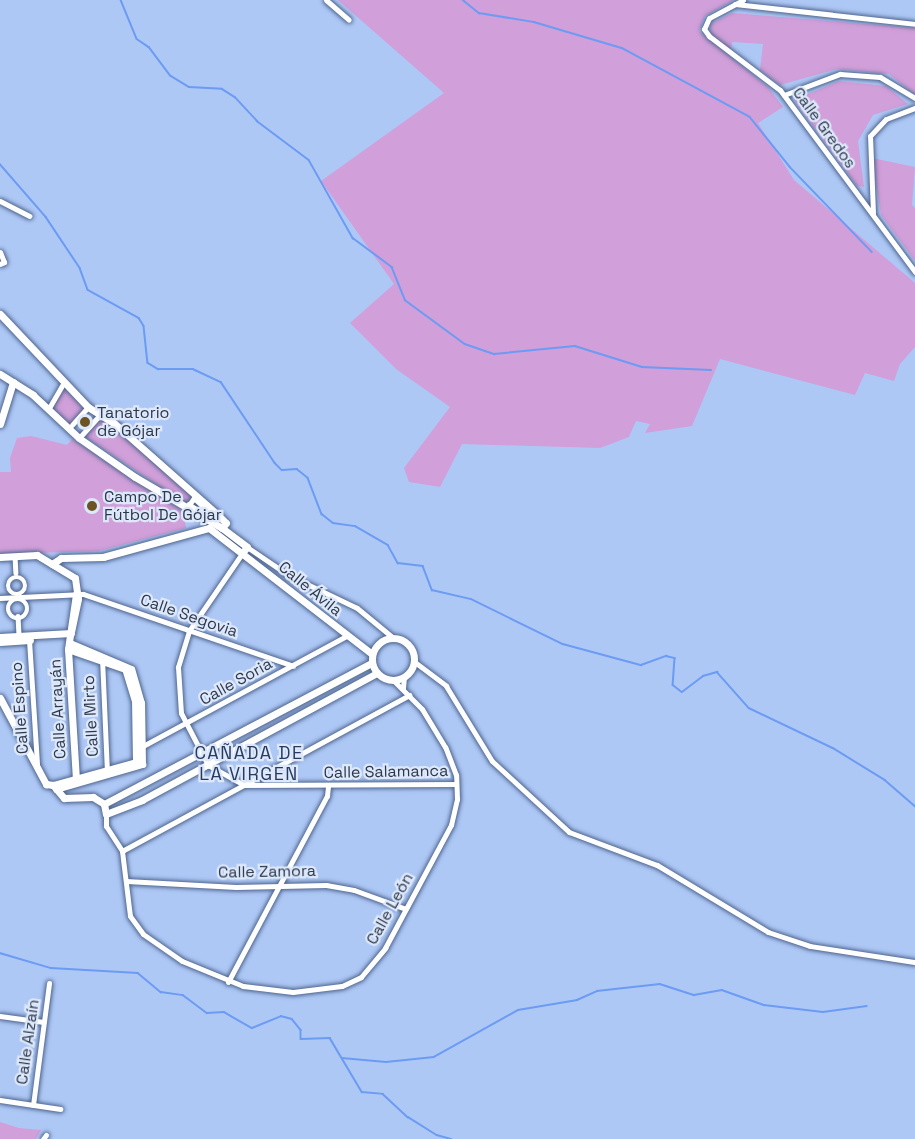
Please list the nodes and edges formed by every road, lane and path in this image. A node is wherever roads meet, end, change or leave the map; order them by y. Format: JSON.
{"nodes":[{"id":1,"x":326,"y":0,"type":"edge"},
{"id":2,"x":743,"y":0,"type":"edge"},
{"id":3,"x":735,"y":4,"type":"junction"},
{"id":4,"x":349,"y":21,"type":"dead end"},
{"id":5,"x":915,"y":24,"type":"edge"},
{"id":6,"x":784,"y":96,"type":"junction"},
{"id":7,"x":915,"y":98,"type":"edge"},
{"id":8,"x":915,"y":108,"type":"edge"},
{"id":9,"x":872,"y":192,"type":"junction"},
{"id":10,"x":857,"y":196,"type":"junction"},
{"id":11,"x":0,"y":201,"type":"edge"},
{"id":12,"x":873,"y":215,"type":"junction"},
{"id":13,"x":29,"y":216,"type":"dead end"},
{"id":14,"x":0,"y":252,"type":"edge"},
{"id":15,"x":0,"y":264,"type":"edge"},
{"id":16,"x":915,"y":272,"type":"edge"},
{"id":17,"x":0,"y":314,"type":"edge"},
{"id":18,"x":0,"y":374,"type":"edge"},
{"id":19,"x":13,"y":381,"type":"junction"},
{"id":20,"x":64,"y":382,"type":"junction"},
{"id":21,"x":88,"y":407,"type":"junction"},
{"id":22,"x":48,"y":410,"type":"junction"},
{"id":23,"x":100,"y":415,"type":"junction"},
{"id":24,"x":0,"y":424,"type":"edge"},
{"id":25,"x":72,"y":424,"type":"dead end"},
{"id":26,"x":79,"y":438,"type":"junction"},
{"id":27,"x":189,"y":505,"type":"joint"},
{"id":28,"x":218,"y":515,"type":"junction"},
{"id":29,"x":211,"y":526,"type":"junction"},
{"id":30,"x":222,"y":528,"type":"junction"},
{"id":31,"x":245,"y":549,"type":"junction"},
{"id":32,"x":15,"y":556,"type":"junction"},
{"id":33,"x":0,"y":557,"type":"edge"},
{"id":34,"x":52,"y":564,"type":"junction"},
{"id":35,"x":16,"y":573,"type":"dead end"},
{"id":36,"x":8,"y":579,"type":"joint"},
{"id":37,"x":75,"y":594,"type":"junction"},
{"id":38,"x":0,"y":598,"type":"edge"},
{"id":39,"x":18,"y":617,"type":"junction"},
{"id":40,"x":189,"y":631,"type":"junction"},
{"id":41,"x":348,"y":635,"type":"junction"},
{"id":42,"x":19,"y":636,"type":"junction"},
{"id":43,"x":391,"y":636,"type":"junction"},
{"id":44,"x":0,"y":637,"type":"edge"},
{"id":45,"x":29,"y":640,"type":"junction"},
{"id":46,"x":70,"y":641,"type":"junction"},
{"id":47,"x":0,"y":642,"type":"edge"},
{"id":48,"x":377,"y":643,"type":"junction"},
{"id":49,"x":364,"y":644,"type":"junction"},
{"id":50,"x":372,"y":654,"type":"junction"},
{"id":51,"x":102,"y":658,"type":"junction"},
{"id":52,"x":372,"y":663,"type":"junction"},
{"id":53,"x":416,"y":663,"type":"junction"},
{"id":54,"x":293,"y":666,"type":"junction"},
{"id":55,"x":377,"y":673,"type":"junction"},
{"id":56,"x":404,"y":677,"type":"junction"},
{"id":57,"x":393,"y":680,"type":"junction"},
{"id":58,"x":403,"y":688,"type":"junction"},
{"id":59,"x":409,"y":695,"type":"junction"},
{"id":60,"x":0,"y":698,"type":"edge"},
{"id":61,"x":4,"y":715,"type":"edge"},
{"id":62,"x":185,"y":725,"type":"junction"},
{"id":63,"x":139,"y":748,"type":"junction"},
{"id":64,"x":201,"y":755,"type":"junction"},
{"id":65,"x":208,"y":765,"type":"junction"},
{"id":66,"x":267,"y":772,"type":"junction"},
{"id":67,"x":37,"y":773,"type":"junction"},
{"id":68,"x":107,"y":773,"type":"junction"},
{"id":69,"x":76,"y":782,"type":"junction"},
{"id":70,"x":456,"y":784,"type":"junction"},
{"id":71,"x":244,"y":785,"type":"junction"},
{"id":72,"x":271,"y":786,"type":"junction"},
{"id":73,"x":328,"y":786,"type":"junction"},
{"id":74,"x":55,"y":788,"type":"junction"},
{"id":75,"x":104,"y":804,"type":"junction"},
{"id":76,"x":106,"y":814,"type":"junction"},
{"id":77,"x":122,"y":851,"type":"junction"},
{"id":78,"x":126,"y":881,"type":"junction"},
{"id":79,"x":279,"y":886,"type":"junction"},
{"id":80,"x":406,"y":909,"type":"junction"},
{"id":81,"x":915,"y":962,"type":"edge"},
{"id":82,"x":228,"y":982,"type":"junction"},
{"id":83,"x":49,"y":983,"type":"dead end"},
{"id":84,"x":0,"y":1016,"type":"edge"},
{"id":85,"x":44,"y":1022,"type":"junction"},
{"id":86,"x":0,"y":1100,"type":"edge"},
{"id":87,"x":33,"y":1105,"type":"junction"},
{"id":88,"x":60,"y":1108,"type":"dead end"}],
"edges":[{"from":1,"to":4,"type":"street"},
{"from":2,"to":3,"type":"street","name":"Calle Gredos"},
{"from":3,"to":5,"type":"street"},
{"from":3,"to":6,"type":"street","name":"Calle Gredos"},
{"from":6,"to":7,"type":"street"},
{"from":6,"to":10,"type":"street","name":"Calle Gredos"},
{"from":8,"to":9,"type":"street"},
{"from":9,"to":10,"type":"street"},
{"from":9,"to":12,"type":"street"},
{"from":10,"to":12,"type":"street","name":"Calle Gredos"},
{"from":11,"to":13,"type":"street"},
{"from":12,"to":16,"type":"street","name":"Calle Gredos"},
{"from":14,"to":15,"type":"street"},
{"from":17,"to":20,"type":"street"},
{"from":18,"to":19,"type":"street"},
{"from":19,"to":22,"type":"street"},
{"from":19,"to":24,"type":"street"},
{"from":20,"to":21,"type":"street"},
{"from":20,"to":22,"type":"street"},
{"from":21,"to":23,"type":"street"},
{"from":21,"to":25,"type":"street"},
{"from":22,"to":26,"type":"street"},
{"from":23,"to":26,"type":"street"},
{"from":23,"to":28,"type":"street"},
{"from":26,"to":29,"type":"street"},
{"from":27,"to":27,"type":"street"},
{"from":28,"to":29,"type":"street"},
{"from":28,"to":30,"type":"street"},
{"from":29,"to":30,"type":"street"},
{"from":29,"to":31,"type":"street"},
{"from":29,"to":34,"type":"street"},
{"from":30,"to":31,"type":"street"},
{"from":31,"to":40,"type":"street"},
{"from":31,"to":41,"type":"street","name":"Calle Ávila"},
{"from":31,"to":43,"type":"street"},
{"from":32,"to":33,"type":"street"},
{"from":32,"to":34,"type":"street"},
{"from":32,"to":35,"type":"street"},
{"from":34,"to":37,"type":"street"},
{"from":36,"to":36,"type":"street"},
{"from":37,"to":38,"type":"street"},
{"from":37,"to":40,"type":"street","name":"Calle Segovia"},
{"from":37,"to":46,"type":"street","name":"Calle Arrayán"},
{"from":39,"to":39,"type":"street"},
{"from":39,"to":42,"type":"street"},
{"from":40,"to":54,"type":"street","name":"Calle Segovia"},
{"from":40,"to":62,"type":"street"},
{"from":41,"to":49,"type":"street","name":"Calle Ávila"},
{"from":41,"to":54,"type":"street","name":"Calle Soria"},
{"from":42,"to":44,"type":"street"},
{"from":42,"to":46,"type":"street"},
{"from":43,"to":48,"type":"street"},
{"from":43,"to":53,"type":"street"},
{"from":45,"to":46,"type":"street"},
{"from":45,"to":47,"type":"street"},
{"from":45,"to":67,"type":"street","name":"Calle Espino"},
{"from":46,"to":51,"type":"street"},
{"from":46,"to":69,"type":"street","name":"Calle Arrayán"},
{"from":48,"to":49,"type":"street"},
{"from":48,"to":50,"type":"street"},
{"from":49,"to":50,"type":"street","name":"Calle Ávila"},
{"from":50,"to":52,"type":"street"},
{"from":51,"to":63,"type":"street"},
{"from":51,"to":68,"type":"street","name":"Calle Mirto"},
{"from":52,"to":55,"type":"street"},
{"from":52,"to":64,"type":"street"},
{"from":53,"to":56,"type":"street"},
{"from":53,"to":81,"type":"street"},
{"from":54,"to":62,"type":"street","name":"Calle Soria"},
{"from":55,"to":57,"type":"street"},
{"from":55,"to":65,"type":"street"},
{"from":56,"to":57,"type":"street"},
{"from":56,"to":58,"type":"street"},
{"from":57,"to":58,"type":"street","name":"Calle León"},
{"from":58,"to":59,"type":"street","name":"Calle León"},
{"from":59,"to":66,"type":"street"},
{"from":59,"to":70,"type":"street","name":"Calle León"},
{"from":60,"to":61,"type":"street"},
{"from":61,"to":67,"type":"street"},
{"from":62,"to":63,"type":"street","name":"Calle Soria"},
{"from":62,"to":64,"type":"street"},
{"from":63,"to":68,"type":"street"},
{"from":64,"to":65,"type":"street"},
{"from":64,"to":75,"type":"street"},
{"from":65,"to":71,"type":"street"},
{"from":65,"to":76,"type":"street"},
{"from":66,"to":71,"type":"street"},
{"from":66,"to":72,"type":"street"},
{"from":67,"to":74,"type":"street"},
{"from":68,"to":69,"type":"street"},
{"from":69,"to":74,"type":"street"},
{"from":70,"to":73,"type":"street","name":"Calle Salamanca"},
{"from":70,"to":80,"type":"street","name":"Calle León"},
{"from":71,"to":72,"type":"street","name":"Calle Salamanca"},
{"from":71,"to":77,"type":"street"},
{"from":72,"to":73,"type":"street","name":"Calle Salamanca"},
{"from":73,"to":79,"type":"street"},
{"from":74,"to":75,"type":"street"},
{"from":75,"to":76,"type":"street","name":"Calle León"},
{"from":76,"to":77,"type":"street","name":"Calle León"},
{"from":77,"to":78,"type":"street","name":"Calle León"},
{"from":78,"to":79,"type":"street","name":"Calle Zamora"},
{"from":78,"to":82,"type":"street","name":"Calle León"},
{"from":79,"to":80,"type":"street","name":"Calle Zamora"},
{"from":79,"to":82,"type":"street"},
{"from":80,"to":82,"type":"street","name":"Calle León"},
{"from":83,"to":85,"type":"street","name":"Calle Alzaín"},
{"from":84,"to":85,"type":"street"},
{"from":85,"to":87,"type":"street","name":"Calle Alzaín"},
{"from":86,"to":87,"type":"street"},
{"from":87,"to":88,"type":"street"}]}
